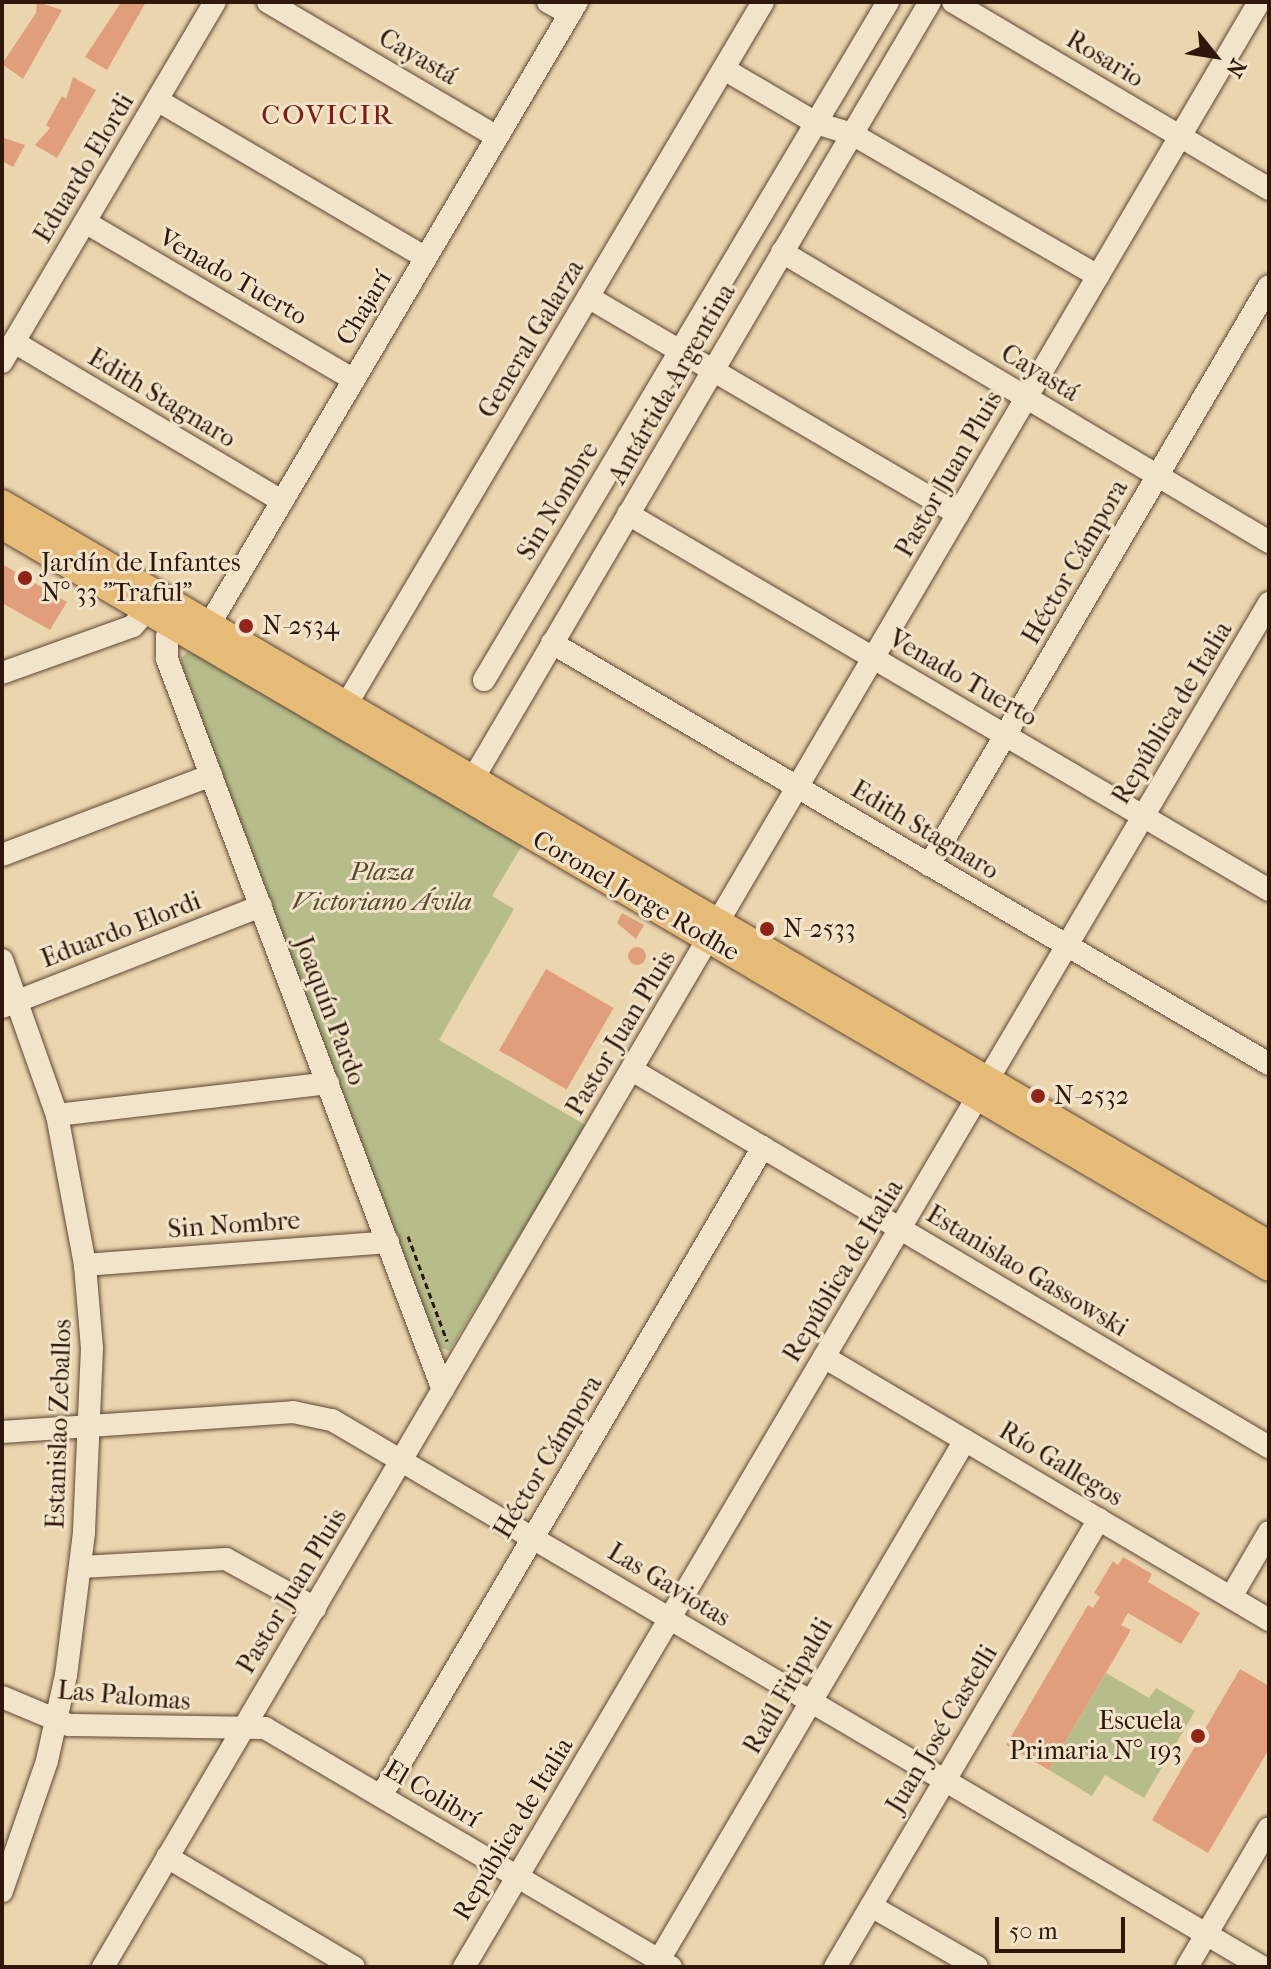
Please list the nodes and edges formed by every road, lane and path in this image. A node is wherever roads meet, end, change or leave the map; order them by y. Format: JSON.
{"nodes":[{"id":1,"x":215,"y":2,"type":"edge"},
{"id":2,"x":268,"y":2,"type":"edge"},
{"id":3,"x":548,"y":2,"type":"edge"},
{"id":4,"x":763,"y":2,"type":"edge"},
{"id":5,"x":888,"y":2,"type":"edge"},
{"id":6,"x":930,"y":2,"type":"edge"},
{"id":7,"x":953,"y":2,"type":"edge"},
{"id":8,"x":1257,"y":7,"type":"edge"},
{"id":9,"x":573,"y":8,"type":"edge"},
{"id":10,"x":724,"y":69,"type":"junction"},
{"id":11,"x":157,"y":100,"type":"junction"},
{"id":12,"x":816,"y":123,"type":"junction"},
{"id":13,"x":852,"y":134,"type":"junction"},
{"id":14,"x":497,"y":137,"type":"junction"},
{"id":15,"x":1180,"y":137,"type":"junction"},
{"id":16,"x":1269,"y":189,"type":"edge"},
{"id":17,"x":85,"y":222,"type":"junction"},
{"id":18,"x":782,"y":252,"type":"junction"},
{"id":19,"x":426,"y":258,"type":"junction"},
{"id":20,"x":1098,"y":276,"type":"junction"},
{"id":21,"x":1269,"y":286,"type":"edge"},
{"id":22,"x":588,"y":297,"type":"junction"},
{"id":23,"x":681,"y":350,"type":"junction"},
{"id":24,"x":8,"y":352,"type":"edge"},
{"id":25,"x":714,"y":369,"type":"junction"},
{"id":26,"x":354,"y":380,"type":"junction"},
{"id":27,"x":1027,"y":398,"type":"junction"},
{"id":28,"x":1158,"y":476,"type":"junction"},
{"id":29,"x":282,"y":501,"type":"junction"},
{"id":30,"x":2,"y":503,"type":"edge"},
{"id":31,"x":628,"y":514,"type":"junction"},
{"id":32,"x":958,"y":514,"type":"junction"},
{"id":33,"x":2,"y":526,"type":"edge"},
{"id":34,"x":1269,"y":542,"type":"edge"},
{"id":35,"x":1269,"y":603,"type":"edge"},
{"id":36,"x":165,"y":610,"type":"junction"},
{"id":37,"x":204,"y":633,"type":"junction"},
{"id":38,"x":552,"y":643,"type":"junction"},
{"id":39,"x":874,"y":658,"type":"junction"},
{"id":40,"x":2,"y":673,"type":"edge"},
{"id":41,"x":484,"y":680,"type":"dead end"},
{"id":42,"x":346,"y":705,"type":"junction"},
{"id":43,"x":1005,"y":735,"type":"junction"},
{"id":44,"x":211,"y":775,"type":"junction"},
{"id":45,"x":468,"y":787,"type":"junction"},
{"id":46,"x":798,"y":787,"type":"junction"},
{"id":47,"x":1143,"y":816,"type":"junction"},
{"id":48,"x":2,"y":855,"type":"edge"},
{"id":49,"x":929,"y":865,"type":"junction"},
{"id":50,"x":1269,"y":890,"type":"edge"},
{"id":51,"x":261,"y":906,"type":"junction"},
{"id":52,"x":714,"y":931,"type":"junction"},
{"id":53,"x":1067,"y":946,"type":"junction"},
{"id":54,"x":2,"y":960,"type":"edge"},
{"id":55,"x":10,"y":1004,"type":"edge"},
{"id":56,"x":1269,"y":1064,"type":"edge"},
{"id":57,"x":632,"y":1070,"type":"junction"},
{"id":58,"x":328,"y":1083,"type":"junction"},
{"id":59,"x":983,"y":1088,"type":"junction"},
{"id":60,"x":57,"y":1115,"type":"junction"},
{"id":61,"x":763,"y":1147,"type":"junction"},
{"id":62,"x":900,"y":1229,"type":"junction"},
{"id":63,"x":388,"y":1242,"type":"junction"},
{"id":64,"x":1269,"y":1244,"type":"edge"},
{"id":65,"x":85,"y":1265,"type":"junction"},
{"id":66,"x":1269,"y":1268,"type":"edge"},
{"id":67,"x":824,"y":1357,"type":"junction"},
{"id":68,"x":443,"y":1390,"type":"junction"},
{"id":69,"x":89,"y":1426,"type":"junction"},
{"id":70,"x":2,"y":1432,"type":"edge"},
{"id":71,"x":965,"y":1440,"type":"junction"},
{"id":72,"x":1269,"y":1447,"type":"edge"},
{"id":73,"x":402,"y":1460,"type":"junction"},
{"id":74,"x":1099,"y":1519,"type":"junction"},
{"id":75,"x":1269,"y":1532,"type":"edge"},
{"id":76,"x":533,"y":1537,"type":"junction"},
{"id":77,"x":81,"y":1567,"type":"junction"},
{"id":78,"x":1231,"y":1597,"type":"junction"},
{"id":79,"x":315,"y":1608,"type":"junction"},
{"id":80,"x":670,"y":1618,"type":"junction"},
{"id":81,"x":1269,"y":1620,"type":"edge"},
{"id":82,"x":2,"y":1697,"type":"edge"},
{"id":83,"x":811,"y":1701,"type":"junction"},
{"id":84,"x":56,"y":1723,"type":"junction"},
{"id":85,"x":245,"y":1725,"type":"junction"},
{"id":86,"x":945,"y":1780,"type":"junction"},
{"id":87,"x":381,"y":1796,"type":"junction"},
{"id":88,"x":1269,"y":1828,"type":"edge"},
{"id":89,"x":167,"y":1857,"type":"junction"},
{"id":90,"x":518,"y":1877,"type":"junction"},
{"id":91,"x":2,"y":1891,"type":"edge"},
{"id":92,"x":871,"y":1906,"type":"junction"},
{"id":93,"x":1206,"y":1934,"type":"junction"},
{"id":94,"x":665,"y":1964,"type":"edge"},
{"id":95,"x":103,"y":1967,"type":"edge"},
{"id":96,"x":354,"y":1967,"type":"edge"},
{"id":97,"x":464,"y":1967,"type":"edge"},
{"id":98,"x":835,"y":1967,"type":"edge"},
{"id":99,"x":977,"y":1967,"type":"edge"},
{"id":100,"x":1187,"y":1967,"type":"edge"},
{"id":101,"x":1262,"y":1967,"type":"edge"}],
"edges":[{"from":1,"to":11,"type":"street","name":"Eduardo Elordi"},
{"from":2,"to":14,"type":"street","name":"Cayastá"},
{"from":3,"to":9,"type":"street"},
{"from":4,"to":10,"type":"street","name":"General Galarza"},
{"from":5,"to":12,"type":"street","name":"Sin Nombre"},
{"from":6,"to":13,"type":"street","name":"Antártida Argentina"},
{"from":7,"to":15,"type":"street","name":"Rosario"},
{"from":8,"to":15,"type":"street","name":"Pastor Juan Pluis"},
{"from":9,"to":14,"type":"street","name":"Chajarí"},
{"from":10,"to":12,"type":"street"},
{"from":10,"to":22,"type":"street","name":"General Galarza"},
{"from":11,"to":17,"type":"street","name":"Eduardo Elordi"},
{"from":11,"to":19,"type":"street"},
{"from":12,"to":13,"type":"street"},
{"from":12,"to":23,"type":"street","name":"Sin Nombre"},
{"from":13,"to":18,"type":"street","name":"Antártida Argentina"},
{"from":13,"to":20,"type":"street"},
{"from":14,"to":19,"type":"street","name":"Chajarí"},
{"from":15,"to":16,"type":"street","name":"Rosario"},
{"from":15,"to":20,"type":"street","name":"Pastor Juan Pluis"},
{"from":17,"to":24,"type":"street","name":"Eduardo Elordi"},
{"from":17,"to":26,"type":"street","name":"Venado Tuerto"},
{"from":18,"to":25,"type":"street","name":"Antártida Argentina"},
{"from":18,"to":27,"type":"street","name":"Cayastá"},
{"from":19,"to":26,"type":"street","name":"Chajarí"},
{"from":20,"to":27,"type":"street","name":"Pastor Juan Pluis"},
{"from":21,"to":28,"type":"street","name":"Héctor Cámpora"},
{"from":22,"to":23,"type":"street"},
{"from":22,"to":42,"type":"street","name":"General Galarza"},
{"from":23,"to":25,"type":"street"},
{"from":23,"to":41,"type":"street","name":"Sin Nombre"},
{"from":24,"to":29,"type":"street","name":"Edith Stagnaro"},
{"from":25,"to":31,"type":"street","name":"Antártida Argentina"},
{"from":25,"to":32,"type":"street"},
{"from":26,"to":29,"type":"street","name":"Chajarí"},
{"from":27,"to":28,"type":"street","name":"Cayastá"},
{"from":27,"to":32,"type":"street","name":"Pastor Juan Pluis"},
{"from":28,"to":34,"type":"street","name":"Cayastá"},
{"from":28,"to":43,"type":"street","name":"Héctor Cámpora"},
{"from":29,"to":37,"type":"street","name":"Chajarí"},
{"from":30,"to":36,"type":"main road","name":"Coronel Jorge Rodhe"},
{"from":31,"to":38,"type":"street","name":"Antártida Argentina"},
{"from":31,"to":39,"type":"street","name":"Venado Tuerto"},
{"from":32,"to":39,"type":"street","name":"Pastor Juan Pluis"},
{"from":33,"to":36,"type":"main road","name":"Coronel Jorge Rodhe"},
{"from":35,"to":47,"type":"street","name":"República de Italia"},
{"from":36,"to":37,"type":"main road","name":"Coronel Jorge Rodhe"},
{"from":36,"to":40,"type":"street"},
{"from":36,"to":44,"type":"street","name":"Joaquín Pardo"},
{"from":37,"to":42,"type":"main road","name":"Coronel Jorge Rodhe"},
{"from":37,"to":45,"type":"main road","name":"Coronel Jorge Rodhe"},
{"from":38,"to":45,"type":"street","name":"Antártida Argentina"},
{"from":38,"to":46,"type":"street","name":"Edith Stagnaro"},
{"from":39,"to":43,"type":"street","name":"Venado Tuerto"},
{"from":39,"to":46,"type":"street","name":"Pastor Juan Pluis"},
{"from":42,"to":45,"type":"main road","name":"Coronel Jorge Rodhe"},
{"from":43,"to":47,"type":"street","name":"Venado Tuerto"},
{"from":43,"to":49,"type":"street","name":"Héctor Cámpora"},
{"from":44,"to":48,"type":"street"},
{"from":44,"to":51,"type":"street","name":"Joaquín Pardo"},
{"from":45,"to":52,"type":"main road","name":"Coronel Jorge Rodhe"},
{"from":46,"to":49,"type":"street","name":"Edith Stagnaro"},
{"from":46,"to":52,"type":"street","name":"Pastor Juan Pluis"},
{"from":47,"to":50,"type":"street","name":"Venado Tuerto"},
{"from":47,"to":53,"type":"street","name":"República de Italia"},
{"from":49,"to":53,"type":"street","name":"Edith Stagnaro"},
{"from":51,"to":55,"type":"street","name":"Eduardo Elordi"},
{"from":51,"to":58,"type":"street","name":"Joaquín Pardo"},
{"from":52,"to":57,"type":"street","name":"Pastor Juan Pluis"},
{"from":52,"to":59,"type":"main road","name":"Coronel Jorge Rodhe"},
{"from":53,"to":56,"type":"street","name":"Edith Stagnaro"},
{"from":53,"to":59,"type":"street","name":"República de Italia"},
{"from":54,"to":55,"type":"street","name":"Estanislao Zeballos"},
{"from":55,"to":60,"type":"street","name":"Estanislao Zeballos"},
{"from":57,"to":61,"type":"street","name":"Estanislao Gassowski"},
{"from":57,"to":68,"type":"street","name":"Pastor Juan Pluis"},
{"from":58,"to":60,"type":"street"},
{"from":58,"to":63,"type":"street","name":"Joaquín Pardo"},
{"from":59,"to":62,"type":"street","name":"República de Italia"},
{"from":59,"to":64,"type":"main road","name":"Coronel Jorge Rodhe"},
{"from":59,"to":66,"type":"main road","name":"Coronel Jorge Rodhe"},
{"from":60,"to":65,"type":"street","name":"Estanislao Zeballos"},
{"from":61,"to":62,"type":"street","name":"Estanislao Gassowski"},
{"from":61,"to":76,"type":"street","name":"Héctor Cámpora"},
{"from":62,"to":67,"type":"street","name":"República de Italia"},
{"from":62,"to":72,"type":"street","name":"Estanislao Gassowski"},
{"from":63,"to":65,"type":"street","name":"Sin Nombre"},
{"from":63,"to":68,"type":"street","name":"Joaquín Pardo"},
{"from":65,"to":69,"type":"street","name":"Estanislao Zeballos"},
{"from":67,"to":71,"type":"street","name":"Río Gallegos"},
{"from":67,"to":80,"type":"street","name":"República de Italia"},
{"from":68,"to":73,"type":"street","name":"Pastor Juan Pluis"},
{"from":69,"to":70,"type":"street","name":"Las Gaviotas"},
{"from":69,"to":73,"type":"street","name":"Las Gaviotas"},
{"from":69,"to":77,"type":"street","name":"Estanislao Zeballos"},
{"from":71,"to":74,"type":"street","name":"Río Gallegos"},
{"from":71,"to":83,"type":"street","name":"Raúl Fitipaldi"},
{"from":73,"to":76,"type":"street","name":"Las Gaviotas"},
{"from":73,"to":79,"type":"street","name":"Pastor Juan Pluis"},
{"from":74,"to":78,"type":"street","name":"Río Gallegos"},
{"from":74,"to":86,"type":"street","name":"Juan José Castelli"},
{"from":75,"to":78,"type":"street"},
{"from":76,"to":80,"type":"street","name":"Las Gaviotas"},
{"from":76,"to":87,"type":"street","name":"Héctor Cámpora"},
{"from":77,"to":79,"type":"street"},
{"from":77,"to":84,"type":"street","name":"Estanislao Zeballos"},
{"from":78,"to":81,"type":"street","name":"Río Gallegos"},
{"from":79,"to":85,"type":"street","name":"Pastor Juan Pluis"},
{"from":80,"to":83,"type":"street","name":"Las Gaviotas"},
{"from":80,"to":90,"type":"street","name":"República de Italia"},
{"from":82,"to":84,"type":"street","name":"Las Palomas"},
{"from":83,"to":86,"type":"street","name":"Las Gaviotas"},
{"from":83,"to":94,"type":"street","name":"Raúl Fitipaldi"},
{"from":84,"to":85,"type":"street","name":"Las Palomas"},
{"from":84,"to":91,"type":"street","name":"Estanislao Zeballos"},
{"from":85,"to":87,"type":"street","name":"El Colibrí"},
{"from":85,"to":89,"type":"street","name":"Pastor Juan Pluis"},
{"from":86,"to":92,"type":"street","name":"Juan José Castelli"},
{"from":86,"to":93,"type":"street","name":"Las Gaviotas"},
{"from":87,"to":90,"type":"street","name":"El Colibrí"},
{"from":88,"to":93,"type":"street"},
{"from":89,"to":95,"type":"street","name":"Pastor Juan Pluis"},
{"from":89,"to":96,"type":"street"},
{"from":90,"to":94,"type":"street","name":"El Colibrí"},
{"from":90,"to":97,"type":"street","name":"República de Italia"},
{"from":92,"to":98,"type":"street","name":"Juan José Castelli"},
{"from":92,"to":99,"type":"street"},
{"from":93,"to":100,"type":"street"},
{"from":93,"to":101,"type":"street","name":"Las Gaviotas"}]}
